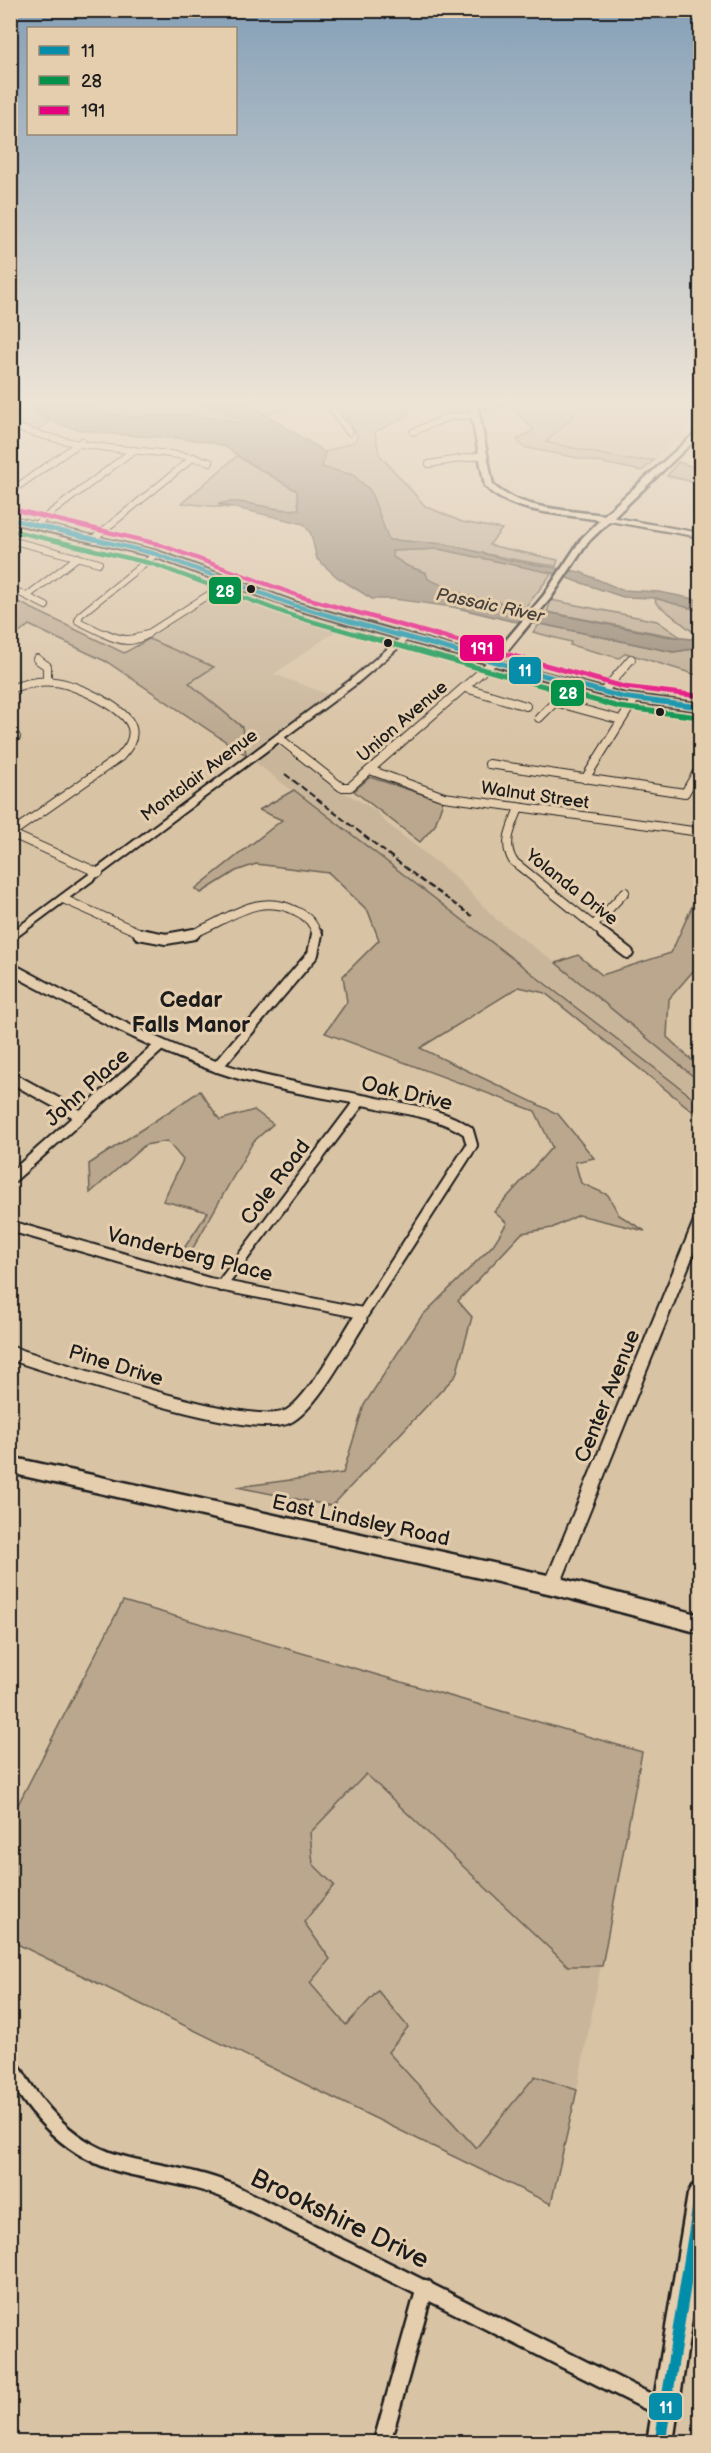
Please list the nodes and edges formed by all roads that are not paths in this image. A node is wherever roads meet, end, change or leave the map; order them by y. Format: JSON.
{"nodes":[{"id":1,"x":46,"y":516,"type":"edge"},
{"id":2,"x":121,"y":516,"type":"edge"},
{"id":3,"x":599,"y":516,"type":"edge"},
{"id":4,"x":606,"y":518,"type":"junction"},
{"id":5,"x":10,"y":519,"type":"edge"},
{"id":6,"x":35,"y":525,"type":"junction"},
{"id":7,"x":700,"y":534,"type":"edge"},
{"id":8,"x":93,"y":539,"type":"junction"},
{"id":9,"x":10,"y":540,"type":"edge"},
{"id":10,"x":156,"y":554,"type":"junction"},
{"id":11,"x":78,"y":557,"type":"junction"},
{"id":12,"x":99,"y":563,"type":"dead end"},
{"id":13,"x":230,"y":581,"type":"junction"},
{"id":14,"x":10,"y":588,"type":"edge"},
{"id":15,"x":27,"y":596,"type":"junction"},
{"id":16,"x":46,"y":606,"type":"dead end"},
{"id":17,"x":407,"y":637,"type":"junction"},
{"id":18,"x":37,"y":659,"type":"dead end"},
{"id":19,"x":631,"y":659,"type":"dead end"},
{"id":20,"x":493,"y":662,"type":"junction"},
{"id":21,"x":47,"y":681,"type":"junction"},
{"id":22,"x":10,"y":688,"type":"edge"},
{"id":23,"x":466,"y":688,"type":"junction"},
{"id":24,"x":603,"y":692,"type":"junction"},
{"id":25,"x":635,"y":699,"type":"junction"},
{"id":26,"x":526,"y":706,"type":"dead end"},
{"id":27,"x":700,"y":707,"type":"edge"},
{"id":28,"x":539,"y":718,"type":"dead end"},
{"id":29,"x":621,"y":720,"type":"junction"},
{"id":30,"x":279,"y":738,"type":"junction"},
{"id":31,"x":489,"y":764,"type":"dead end"},
{"id":32,"x":700,"y":767,"type":"edge"},
{"id":33,"x":370,"y":770,"type":"junction"},
{"id":34,"x":585,"y":779,"type":"junction"},
{"id":35,"x":519,"y":808,"type":"junction"},
{"id":36,"x":700,"y":832,"type":"edge"},
{"id":37,"x":10,"y":835,"type":"edge"},
{"id":38,"x":99,"y":873,"type":"junction"},
{"id":39,"x":625,"y":892,"type":"dead end"},
{"id":40,"x":63,"y":899,"type":"junction"},
{"id":41,"x":594,"y":925,"type":"junction"},
{"id":42,"x":14,"y":936,"type":"edge"},
{"id":43,"x":628,"y":953,"type":"dead end"},
{"id":44,"x":10,"y":968,"type":"edge"},
{"id":45,"x":161,"y":1045,"type":"junction"},
{"id":46,"x":217,"y":1066,"type":"junction"},
{"id":47,"x":10,"y":1077,"type":"edge"},
{"id":48,"x":360,"y":1101,"type":"junction"},
{"id":49,"x":81,"y":1116,"type":"junction"},
{"id":50,"x":10,"y":1179,"type":"edge"},
{"id":51,"x":700,"y":1223,"type":"edge"},
{"id":52,"x":10,"y":1226,"type":"edge"},
{"id":53,"x":221,"y":1286,"type":"junction"},
{"id":54,"x":362,"y":1313,"type":"junction"},
{"id":55,"x":10,"y":1353,"type":"edge"},
{"id":56,"x":210,"y":1411,"type":"joint"},
{"id":57,"x":10,"y":1465,"type":"edge"},
{"id":58,"x":552,"y":1585,"type":"junction"},
{"id":59,"x":700,"y":1624,"type":"edge"},
{"id":60,"x":10,"y":2065,"type":"edge"},
{"id":61,"x":700,"y":2194,"type":"edge"},
{"id":62,"x":425,"y":2288,"type":"junction"},
{"id":63,"x":665,"y":2410,"type":"junction"},
{"id":64,"x":382,"y":2442,"type":"edge"},
{"id":65,"x":660,"y":2442,"type":"edge"}],
"edges":[{"from":1,"to":6,"type":"street"},
{"from":2,"to":8,"type":"street"},
{"from":3,"to":4,"type":"main road"},
{"from":4,"to":7,"type":"street"},
{"from":4,"to":20,"type":"main road","name":"Union Avenue"},
{"from":5,"to":6,"type":"main road"},
{"from":6,"to":8,"type":"main road"},
{"from":8,"to":10,"type":"main road"},
{"from":9,"to":11,"type":"street"},
{"from":10,"to":13,"type":"main road"},
{"from":10,"to":13,"type":"street"},
{"from":11,"to":12,"type":"street"},
{"from":11,"to":15,"type":"street"},
{"from":13,"to":17,"type":"main road"},
{"from":14,"to":15,"type":"street"},
{"from":15,"to":16,"type":"street"},
{"from":17,"to":20,"type":"main road"},
{"from":17,"to":30,"type":"street","name":"Montclair Avenue"},
{"from":18,"to":21,"type":"street"},
{"from":19,"to":24,"type":"street"},
{"from":20,"to":23,"type":"street","name":"Union Avenue"},
{"from":20,"to":24,"type":"main road"},
{"from":21,"to":22,"type":"street"},
{"from":21,"to":37,"type":"street"},
{"from":23,"to":26,"type":"street"},
{"from":23,"to":33,"type":"street","name":"Union Avenue"},
{"from":24,"to":25,"type":"main road"},
{"from":25,"to":27,"type":"main road"},
{"from":25,"to":29,"type":"street"},
{"from":28,"to":29,"type":"street"},
{"from":29,"to":34,"type":"street"},
{"from":30,"to":33,"type":"street","name":"Union Avenue"},
{"from":30,"to":38,"type":"street","name":"Montclair Avenue"},
{"from":31,"to":34,"type":"street"},
{"from":32,"to":34,"type":"street"},
{"from":33,"to":35,"type":"street","name":"Walnut Street"},
{"from":35,"to":36,"type":"street","name":"Walnut Street"},
{"from":35,"to":41,"type":"street","name":"Yolanda Drive"},
{"from":37,"to":38,"type":"street"},
{"from":38,"to":40,"type":"street","name":"Montclair Avenue"},
{"from":39,"to":41,"type":"street"},
{"from":40,"to":42,"type":"street","name":"Montclair Avenue"},
{"from":40,"to":46,"type":"street"},
{"from":41,"to":43,"type":"street","name":"Yolanda Drive"},
{"from":44,"to":45,"type":"street","name":"Oak Drive"},
{"from":45,"to":46,"type":"street","name":"Oak Drive"},
{"from":45,"to":49,"type":"street","name":"John Place"},
{"from":46,"to":48,"type":"street","name":"Oak Drive"},
{"from":47,"to":49,"type":"street"},
{"from":48,"to":53,"type":"street","name":"Cole Road"},
{"from":48,"to":54,"type":"street","name":"Oak Drive"},
{"from":49,"to":50,"type":"street","name":"John Place"},
{"from":51,"to":58,"type":"street","name":"Center Avenue"},
{"from":52,"to":53,"type":"street","name":"Vanderberg Place"},
{"from":53,"to":54,"type":"street","name":"Vanderberg Place"},
{"from":54,"to":56,"type":"street","name":"Oak Drive"},
{"from":55,"to":56,"type":"street","name":"Pine Drive"},
{"from":57,"to":58,"type":"main road","name":"East Lindsley Road"},
{"from":58,"to":59,"type":"main road","name":"East Lindsley Road"},
{"from":60,"to":62,"type":"street","name":"Brookshire Drive"},
{"from":61,"to":63,"type":"main road"},
{"from":62,"to":63,"type":"street","name":"Brookshire Drive"},
{"from":62,"to":64,"type":"street"},
{"from":63,"to":65,"type":"main road"}]}
